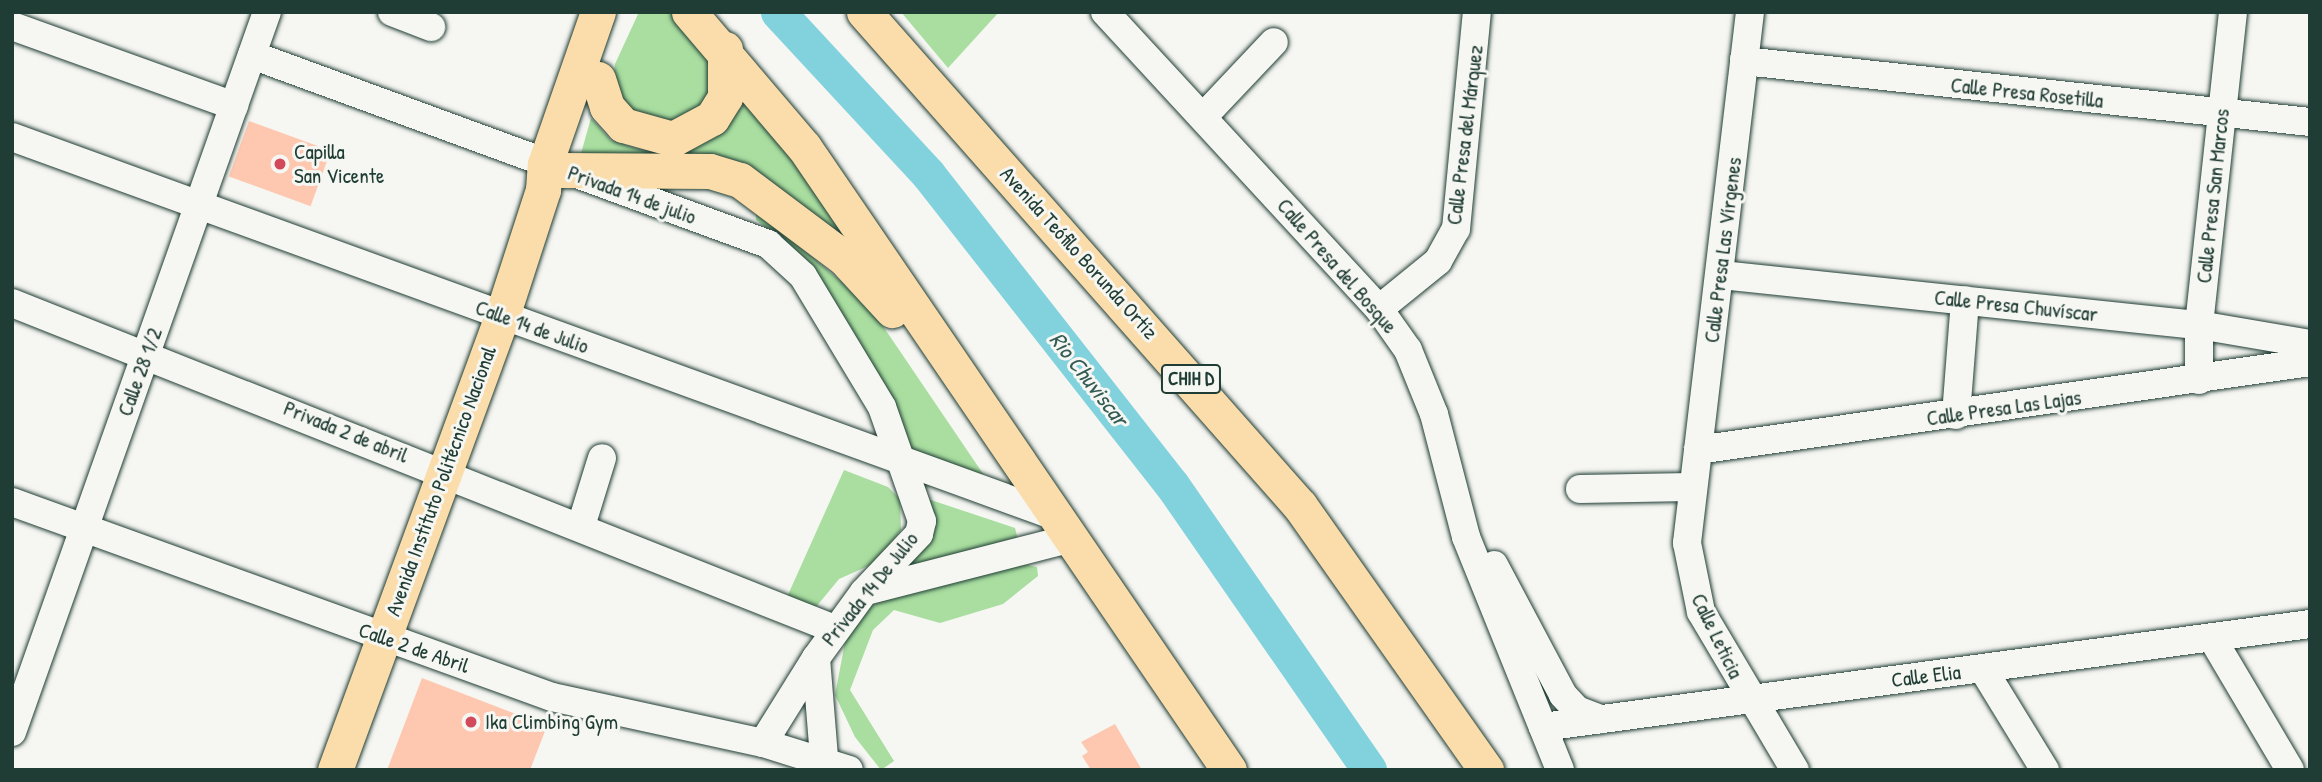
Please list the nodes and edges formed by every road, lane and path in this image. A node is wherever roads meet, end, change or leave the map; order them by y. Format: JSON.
{"nodes":[{"id":1,"x":267,"y":12,"type":"edge"},
{"id":2,"x":392,"y":12,"type":"edge"},
{"id":3,"x":598,"y":12,"type":"edge"},
{"id":4,"x":623,"y":12,"type":"edge"},
{"id":5,"x":689,"y":12,"type":"edge"},
{"id":6,"x":864,"y":12,"type":"edge"},
{"id":7,"x":1105,"y":12,"type":"edge"},
{"id":8,"x":1477,"y":12,"type":"edge"},
{"id":9,"x":1750,"y":12,"type":"edge"},
{"id":10,"x":2233,"y":12,"type":"edge"},
{"id":11,"x":12,"y":26,"type":"edge"},
{"id":12,"x":431,"y":27,"type":"dead end"},
{"id":13,"x":1274,"y":42,"type":"dead end"},
{"id":14,"x":725,"y":49,"type":"junction"},
{"id":15,"x":252,"y":55,"type":"junction"},
{"id":16,"x":1745,"y":61,"type":"junction"},
{"id":17,"x":598,"y":79,"type":"junction"},
{"id":18,"x":234,"y":106,"type":"junction"},
{"id":19,"x":2222,"y":113,"type":"junction"},
{"id":20,"x":1203,"y":117,"type":"junction"},
{"id":21,"x":2310,"y":122,"type":"edge"},
{"id":22,"x":12,"y":138,"type":"edge"},
{"id":23,"x":550,"y":175,"type":"junction"},
{"id":24,"x":199,"y":206,"type":"junction"},
{"id":25,"x":1721,"y":275,"type":"junction"},
{"id":26,"x":1965,"y":300,"type":"junction"},
{"id":27,"x":12,"y":303,"type":"edge"},
{"id":28,"x":1379,"y":309,"type":"junction"},
{"id":29,"x":502,"y":316,"type":"junction"},
{"id":30,"x":2199,"y":325,"type":"junction"},
{"id":31,"x":2310,"y":344,"type":"edge"},
{"id":32,"x":147,"y":353,"type":"junction"},
{"id":33,"x":2310,"y":362,"type":"edge"},
{"id":34,"x":947,"y":364,"type":"junction"},
{"id":35,"x":2200,"y":380,"type":"junction"},
{"id":36,"x":1956,"y":415,"type":"junction"},
{"id":37,"x":1698,"y":450,"type":"junction"},
{"id":38,"x":602,"y":458,"type":"dead end"},
{"id":39,"x":902,"y":463,"type":"junction"},
{"id":40,"x":444,"y":471,"type":"junction"},
{"id":41,"x":1690,"y":487,"type":"junction"},
{"id":42,"x":1580,"y":489,"type":"dead end"},
{"id":43,"x":1451,"y":490,"type":"junction"},
{"id":44,"x":12,"y":502,"type":"edge"},
{"id":45,"x":581,"y":526,"type":"junction"},
{"id":46,"x":1060,"y":527,"type":"junction"},
{"id":47,"x":84,"y":529,"type":"junction"},
{"id":48,"x":864,"y":592,"type":"junction"},
{"id":49,"x":2310,"y":624,"type":"edge"},
{"id":50,"x":834,"y":629,"type":"junction"},
{"id":51,"x":383,"y":638,"type":"junction"},
{"id":52,"x":2212,"y":638,"type":"junction"},
{"id":53,"x":816,"y":659,"type":"junction"},
{"id":54,"x":1983,"y":669,"type":"junction"},
{"id":55,"x":1749,"y":699,"type":"junction"},
{"id":56,"x":17,"y":701,"type":"edge"},
{"id":57,"x":1601,"y":719,"type":"junction"},
{"id":58,"x":1543,"y":727,"type":"junction"},
{"id":59,"x":12,"y":732,"type":"edge"},
{"id":60,"x":763,"y":743,"type":"junction"},
{"id":61,"x":833,"y":766,"type":"edge"},
{"id":62,"x":335,"y":770,"type":"edge"},
{"id":63,"x":1229,"y":770,"type":"edge"},
{"id":64,"x":1486,"y":770,"type":"edge"},
{"id":65,"x":1560,"y":770,"type":"edge"},
{"id":66,"x":1795,"y":770,"type":"edge"},
{"id":67,"x":2045,"y":770,"type":"edge"},
{"id":68,"x":2290,"y":770,"type":"edge"}],
"edges":[{"from":1,"to":15,"type":"street","name":"Calle 28 1/2"},
{"from":2,"to":12,"type":"street"},
{"from":3,"to":23,"type":"main road","name":"Avenida Instituto Politécnico Nacional"},
{"from":4,"to":17,"type":"main road","name":"Avenida Instituto Politécnico Nacional"},
{"from":5,"to":14,"type":"main road"},
{"from":6,"to":64,"type":"main road","name":"Avenida Teófilo Borunda Ortíz","number":"CHIH D"},
{"from":7,"to":20,"type":"street","name":"Calle Presa del Bosque"},
{"from":8,"to":28,"type":"street","name":"Calle Presa del Márquez"},
{"from":9,"to":16,"type":"street","name":"Calle Presa Las Vírgenes"},
{"from":10,"to":19,"type":"street","name":"Calle Presa San Marcos"},
{"from":11,"to":18,"type":"street"},
{"from":13,"to":20,"type":"street"},
{"from":14,"to":17,"type":"main road"},
{"from":14,"to":34,"type":"main road"},
{"from":15,"to":18,"type":"street","name":"Calle 28 1/2"},
{"from":15,"to":23,"type":"street","name":"Privada 14 de julio"},
{"from":16,"to":19,"type":"street","name":"Calle Presa Rosetilla"},
{"from":16,"to":25,"type":"street","name":"Calle Presa Las Vírgenes"},
{"from":17,"to":23,"type":"main road","name":"Avenida Instituto Politécnico Nacional"},
{"from":18,"to":24,"type":"street","name":"Calle 28 1/2"},
{"from":19,"to":21,"type":"street","name":"Calle Presa Rosetilla"},
{"from":19,"to":30,"type":"street","name":"Calle Presa San Marcos"},
{"from":20,"to":28,"type":"street","name":"Calle Presa del Bosque"},
{"from":22,"to":24,"type":"street","name":"Calle 14 de Julio"},
{"from":23,"to":29,"type":"main road","name":"Avenida Instituto Politécnico Nacional"},
{"from":23,"to":34,"type":"main road"},
{"from":23,"to":39,"type":"street","name":"Privada 14 de julio"},
{"from":24,"to":29,"type":"street","name":"Calle 14 de Julio"},
{"from":24,"to":32,"type":"street","name":"Calle 28 1/2"},
{"from":25,"to":26,"type":"street","name":"Calle Presa Chuvíscar"},
{"from":25,"to":37,"type":"street","name":"Calle Presa Las Vírgenes"},
{"from":26,"to":30,"type":"street","name":"Calle Presa Chuvíscar"},
{"from":26,"to":36,"type":"street"},
{"from":27,"to":32,"type":"street","name":"Privada 2 de abril"},
{"from":28,"to":43,"type":"street","name":"Calle Presa del Bosque"},
{"from":29,"to":39,"type":"street","name":"Calle 14 de Julio"},
{"from":29,"to":40,"type":"main road","name":"Avenida Instituto Politécnico Nacional"},
{"from":30,"to":31,"type":"street","name":"Calle Presa Chuvíscar"},
{"from":30,"to":35,"type":"street","name":"Calle Presa San Marcos"},
{"from":32,"to":40,"type":"street","name":"Privada 2 de abril"},
{"from":32,"to":47,"type":"street","name":"Calle 28 1/2"},
{"from":33,"to":35,"type":"street","name":"Calle Presa Las Lajas"},
{"from":34,"to":46,"type":"main road"},
{"from":35,"to":36,"type":"street","name":"Calle Presa Las Lajas"},
{"from":36,"to":37,"type":"street","name":"Calle Presa Las Lajas"},
{"from":37,"to":41,"type":"street","name":"Calle Presa Las Vírgenes"},
{"from":38,"to":45,"type":"street"},
{"from":39,"to":46,"type":"street","name":"Calle 14 de Julio"},
{"from":39,"to":48,"type":"street","name":"Privada 14 De Julio"},
{"from":40,"to":45,"type":"street","name":"Privada 2 de abril"},
{"from":40,"to":51,"type":"main road","name":"Avenida Instituto Politécnico Nacional"},
{"from":41,"to":42,"type":"street"},
{"from":41,"to":55,"type":"street","name":"Calle Leticia"},
{"from":43,"to":57,"type":"street"},
{"from":43,"to":58,"type":"street","name":"Calle Presa del Bosque"},
{"from":44,"to":47,"type":"street","name":"Calle 2 de Abril"},
{"from":45,"to":50,"type":"street","name":"Privada 2 de abril"},
{"from":46,"to":48,"type":"street"},
{"from":46,"to":63,"type":"main road"},
{"from":47,"to":51,"type":"street","name":"Calle 2 de Abril"},
{"from":47,"to":56,"type":"street","name":"Calle 28 1/2"},
{"from":48,"to":50,"type":"street","name":"Privada 14 De Julio"},
{"from":49,"to":52,"type":"street","name":"Calle Elia"},
{"from":50,"to":53,"type":"street","name":"Privada 14 De Julio"},
{"from":51,"to":60,"type":"street","name":"Calle 2 de Abril"},
{"from":51,"to":62,"type":"main road","name":"Avenida Instituto Politécnico Nacional"},
{"from":52,"to":54,"type":"street","name":"Calle Elia"},
{"from":52,"to":68,"type":"street"},
{"from":53,"to":60,"type":"street"},
{"from":53,"to":61,"type":"street","name":"Privada 14 De Julio"},
{"from":54,"to":55,"type":"street","name":"Calle Elia"},
{"from":54,"to":67,"type":"street"},
{"from":55,"to":57,"type":"street","name":"Calle Elia"},
{"from":55,"to":66,"type":"street","name":"Calle Leticia"},
{"from":56,"to":59,"type":"street","name":"Calle 28 1/2"},
{"from":57,"to":58,"type":"street","name":"Calle Elia"},
{"from":58,"to":65,"type":"street","name":"Calle Presa del Bosque"},
{"from":60,"to":61,"type":"street","name":"Calle 2 de Abril"}]}
